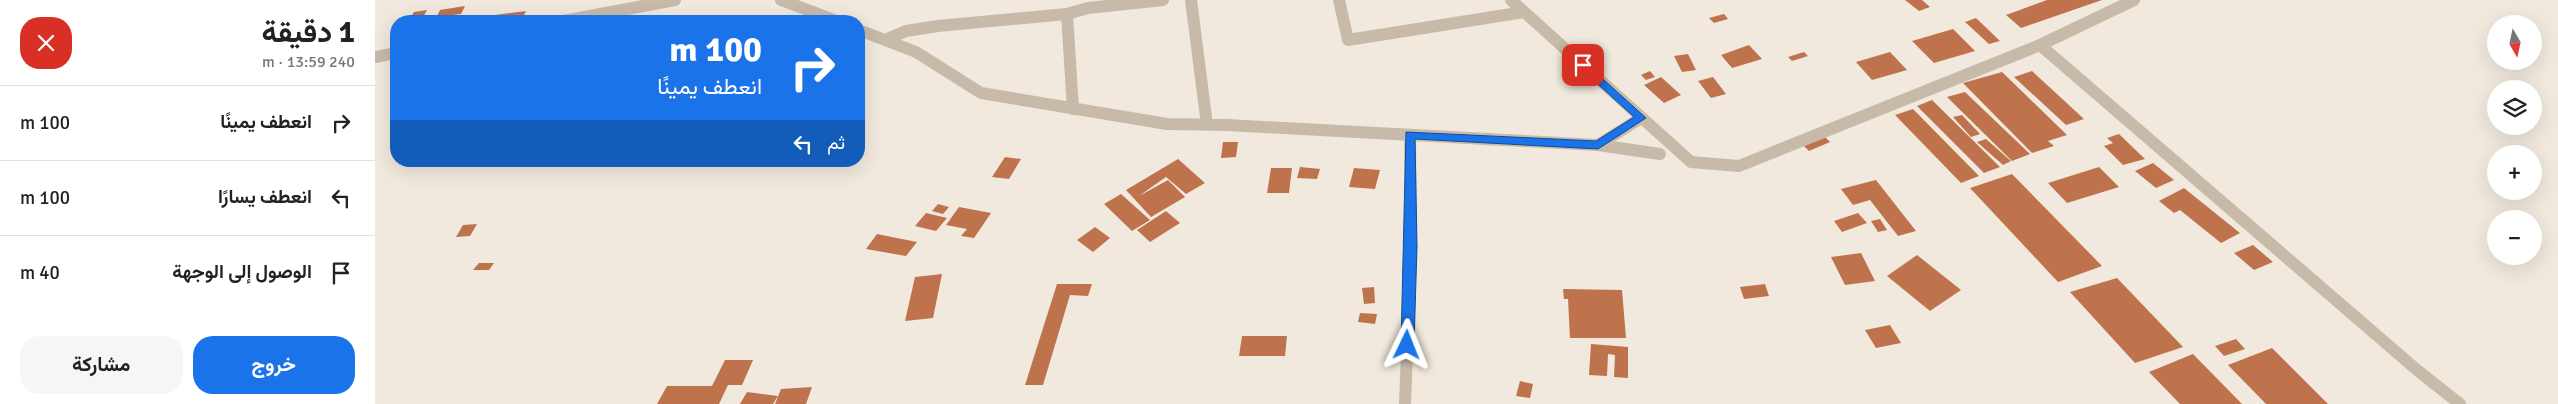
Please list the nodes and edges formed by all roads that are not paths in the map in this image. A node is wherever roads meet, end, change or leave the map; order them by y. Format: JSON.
{"nodes":[{"id":1,"x":675,"y":0,"type":"edge"},
{"id":2,"x":781,"y":0,"type":"edge"},
{"id":3,"x":1163,"y":0,"type":"edge"},
{"id":4,"x":1191,"y":0,"type":"edge"},
{"id":5,"x":1339,"y":0,"type":"edge"},
{"id":6,"x":1511,"y":0,"type":"edge"},
{"id":7,"x":2135,"y":0,"type":"edge"},
{"id":8,"x":1524,"y":12,"type":"junction"},
{"id":9,"x":1067,"y":14,"type":"junction"},
{"id":10,"x":595,"y":15,"type":"edge"},
{"id":11,"x":821,"y":15,"type":"edge"},
{"id":12,"x":865,"y":32,"type":"edge"},
{"id":13,"x":885,"y":40,"type":"junction"},
{"id":14,"x":2040,"y":45,"type":"junction"},
{"id":15,"x":390,"y":54,"type":"edge"},
{"id":16,"x":375,"y":57,"type":"edge"},
{"id":17,"x":1073,"y":109,"type":"junction"},
{"id":18,"x":1641,"y":118,"type":"junction"},
{"id":19,"x":1207,"y":125,"type":"junction"},
{"id":20,"x":1410,"y":135,"type":"junction"},
{"id":21,"x":1598,"y":145,"type":"junction"},
{"id":22,"x":1659,"y":154,"type":"dead end"},
{"id":23,"x":1405,"y":404,"type":"edge"},
{"id":24,"x":2460,"y":404,"type":"edge"}],
"edges":[{"from":1,"to":10,"type":"street"},
{"from":2,"to":11,"type":"street"},
{"from":3,"to":9,"type":"street"},
{"from":4,"to":19,"type":"street"},
{"from":5,"to":8,"type":"street"},
{"from":6,"to":8,"type":"street"},
{"from":7,"to":14,"type":"street"},
{"from":8,"to":18,"type":"street"},
{"from":9,"to":13,"type":"street"},
{"from":9,"to":17,"type":"street"},
{"from":12,"to":13,"type":"street"},
{"from":13,"to":17,"type":"street"},
{"from":14,"to":18,"type":"street"},
{"from":14,"to":24,"type":"street"},
{"from":15,"to":16,"type":"street"},
{"from":17,"to":19,"type":"street"},
{"from":18,"to":21,"type":"street"},
{"from":19,"to":20,"type":"street"},
{"from":20,"to":21,"type":"street"},
{"from":20,"to":23,"type":"street"},
{"from":21,"to":22,"type":"street"}]}
